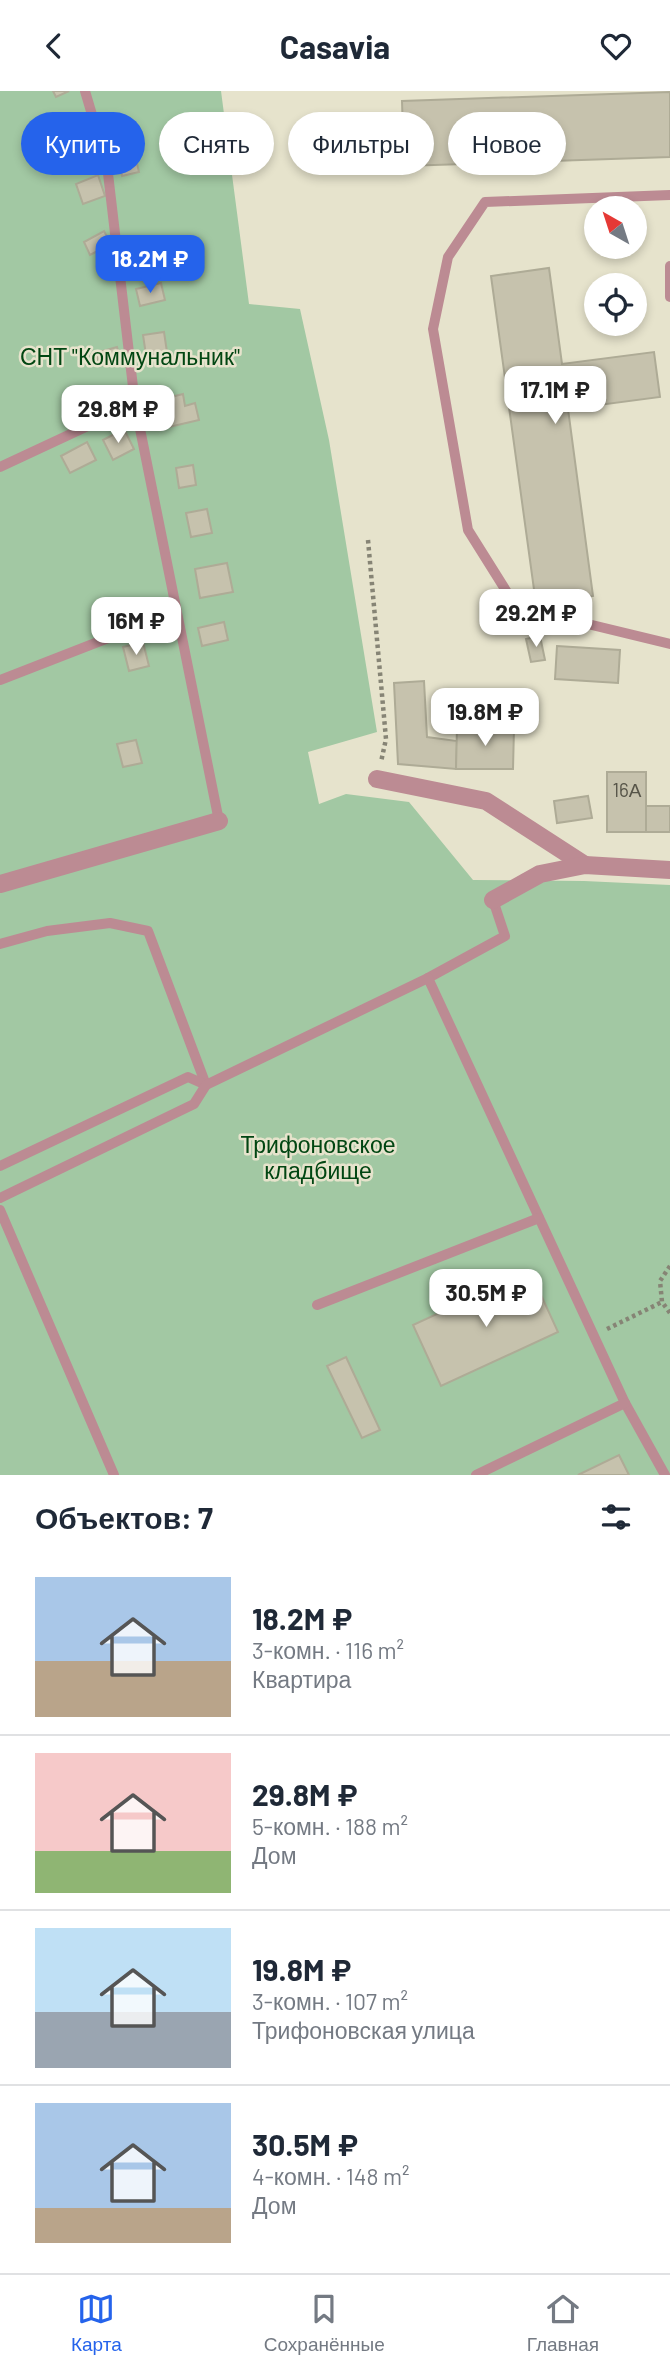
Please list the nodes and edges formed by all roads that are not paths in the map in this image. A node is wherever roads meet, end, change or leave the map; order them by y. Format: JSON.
{"nodes":[{"id":1,"x":85,"y":91,"type":"edge"},
{"id":2,"x":670,"y":195,"type":"edge"},
{"id":3,"x":670,"y":266,"type":"edge"},
{"id":4,"x":670,"y":297,"type":"edge"},
{"id":5,"x":135,"y":404,"type":"junction"},
{"id":6,"x":0,"y":467,"type":"edge"},
{"id":7,"x":175,"y":612,"type":"junction"},
{"id":8,"x":670,"y":644,"type":"edge"},
{"id":9,"x":0,"y":680,"type":"edge"},
{"id":10,"x":376,"y":779,"type":"road end"},
{"id":11,"x":219,"y":821,"type":"joint"},
{"id":12,"x":585,"y":865,"type":"junction"},
{"id":13,"x":670,"y":870,"type":"edge"},
{"id":14,"x":0,"y":884,"type":"edge"},
{"id":15,"x":493,"y":900,"type":"joint"},
{"id":16,"x":0,"y":944,"type":"edge"},
{"id":17,"x":428,"y":978,"type":"junction"},
{"id":18,"x":206,"y":1085,"type":"junction"},
{"id":19,"x":0,"y":1166,"type":"edge"},
{"id":20,"x":0,"y":1198,"type":"edge"},
{"id":21,"x":0,"y":1210,"type":"edge"},
{"id":22,"x":539,"y":1217,"type":"junction"},
{"id":23,"x":317,"y":1305,"type":"dead end"},
{"id":24,"x":625,"y":1403,"type":"junction"},
{"id":25,"x":114,"y":1475,"type":"edge"},
{"id":26,"x":476,"y":1475,"type":"edge"},
{"id":27,"x":665,"y":1475,"type":"edge"}],
"edges":[{"from":1,"to":5,"type":"lane"},
{"from":2,"to":8,"type":"lane"},
{"from":3,"to":4,"type":"lane"},
{"from":5,"to":6,"type":"lane"},
{"from":5,"to":7,"type":"lane"},
{"from":7,"to":9,"type":"lane"},
{"from":7,"to":11,"type":"lane"},
{"from":10,"to":12,"type":"street"},
{"from":11,"to":14,"type":"street"},
{"from":12,"to":13,"type":"street"},
{"from":12,"to":15,"type":"street"},
{"from":15,"to":17,"type":"lane"},
{"from":16,"to":18,"type":"lane"},
{"from":17,"to":18,"type":"lane"},
{"from":17,"to":22,"type":"lane"},
{"from":18,"to":19,"type":"lane"},
{"from":18,"to":20,"type":"lane"},
{"from":21,"to":25,"type":"lane"},
{"from":22,"to":23,"type":"lane"},
{"from":22,"to":24,"type":"lane"},
{"from":24,"to":26,"type":"lane"},
{"from":24,"to":27,"type":"lane"}]}
